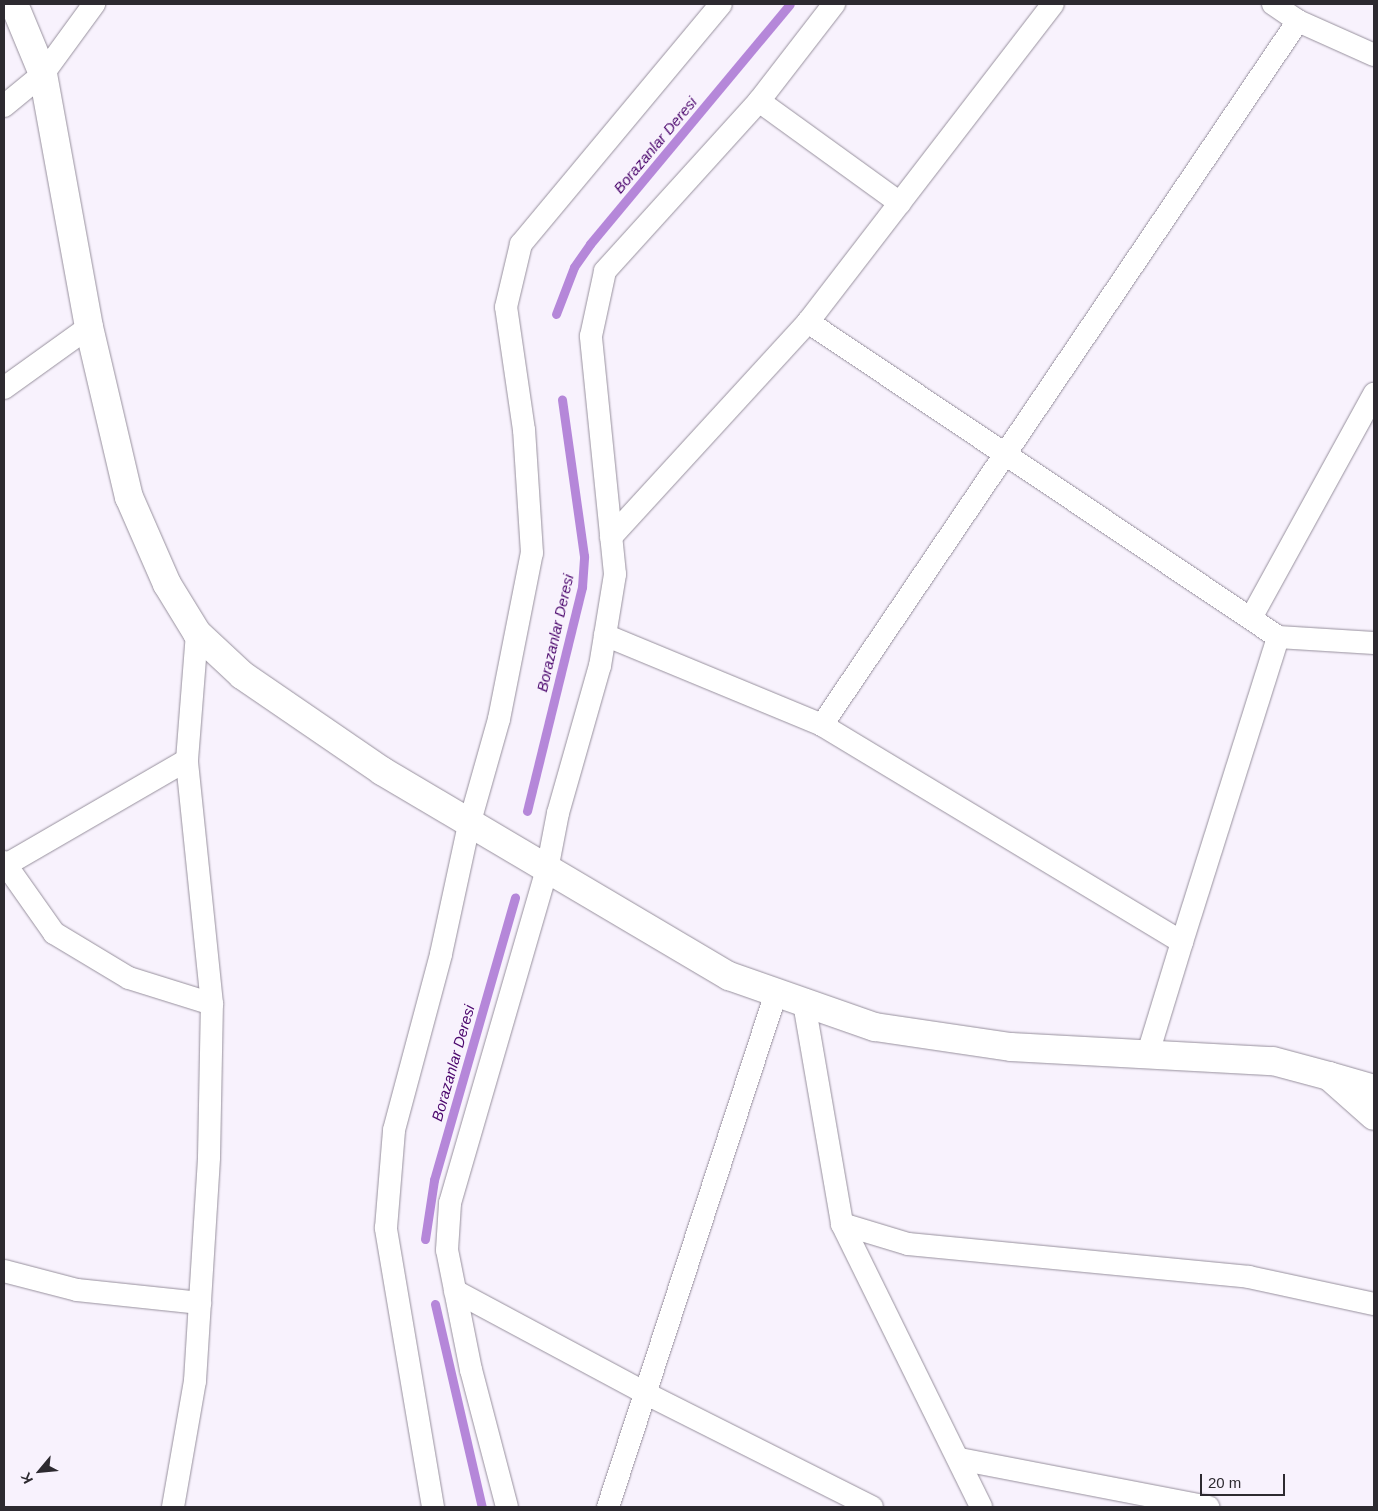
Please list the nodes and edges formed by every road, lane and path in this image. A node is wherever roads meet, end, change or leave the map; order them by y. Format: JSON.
{"nodes":[{"id":1,"x":14,"y":4,"type":"edge"},
{"id":2,"x":94,"y":4,"type":"edge"},
{"id":3,"x":721,"y":4,"type":"edge"},
{"id":4,"x":834,"y":4,"type":"edge"},
{"id":5,"x":1053,"y":4,"type":"edge"},
{"id":6,"x":1273,"y":4,"type":"edge"},
{"id":7,"x":1298,"y":21,"type":"junction"},
{"id":8,"x":1374,"y":55,"type":"edge"},
{"id":9,"x":42,"y":74,"type":"junction"},
{"id":10,"x":758,"y":101,"type":"junction"},
{"id":11,"x":4,"y":106,"type":"edge"},
{"id":12,"x":900,"y":203,"type":"junction"},
{"id":13,"x":808,"y":322,"type":"junction"},
{"id":14,"x":89,"y":327,"type":"junction"},
{"id":15,"x":4,"y":388,"type":"edge"},
{"id":16,"x":1374,"y":394,"type":"edge"},
{"id":17,"x":1006,"y":455,"type":"junction"},
{"id":18,"x":611,"y":537,"type":"junction"},
{"id":19,"x":1252,"y":618,"type":"junction"},
{"id":20,"x":197,"y":633,"type":"junction"},
{"id":21,"x":606,"y":635,"type":"junction"},
{"id":22,"x":1278,"y":637,"type":"junction"},
{"id":23,"x":1374,"y":643,"type":"edge"},
{"id":24,"x":822,"y":725,"type":"junction"},
{"id":25,"x":187,"y":760,"type":"junction"},
{"id":26,"x":469,"y":825,"type":"junction"},
{"id":27,"x":4,"y":864,"type":"edge"},
{"id":28,"x":547,"y":870,"type":"junction"},
{"id":29,"x":1182,"y":942,"type":"junction"},
{"id":30,"x":776,"y":993,"type":"junction"},
{"id":31,"x":804,"y":1003,"type":"junction"},
{"id":32,"x":212,"y":1004,"type":"junction"},
{"id":33,"x":1148,"y":1053,"type":"junction"},
{"id":34,"x":1329,"y":1076,"type":"junction"},
{"id":35,"x":1374,"y":1089,"type":"edge"},
{"id":36,"x":1374,"y":1116,"type":"edge"},
{"id":37,"x":842,"y":1224,"type":"junction"},
{"id":38,"x":4,"y":1271,"type":"edge"},
{"id":39,"x":455,"y":1291,"type":"junction"},
{"id":40,"x":200,"y":1303,"type":"junction"},
{"id":41,"x":1374,"y":1304,"type":"edge"},
{"id":42,"x":645,"y":1394,"type":"junction"},
{"id":43,"x":959,"y":1459,"type":"junction"},
{"id":44,"x":173,"y":1507,"type":"edge"},
{"id":45,"x":433,"y":1507,"type":"edge"},
{"id":46,"x":507,"y":1507,"type":"edge"},
{"id":47,"x":608,"y":1507,"type":"edge"},
{"id":48,"x":872,"y":1507,"type":"edge"},
{"id":49,"x":982,"y":1507,"type":"edge"},
{"id":50,"x":1208,"y":1507,"type":"edge"}],
"edges":[{"from":1,"to":9,"type":"main road"},
{"from":2,"to":9,"type":"street"},
{"from":3,"to":26,"type":"street"},
{"from":4,"to":10,"type":"street"},
{"from":5,"to":12,"type":"street"},
{"from":6,"to":7,"type":"street"},
{"from":7,"to":8,"type":"street"},
{"from":7,"to":17,"type":"street"},
{"from":9,"to":11,"type":"street"},
{"from":9,"to":14,"type":"main road"},
{"from":10,"to":12,"type":"street"},
{"from":10,"to":18,"type":"street"},
{"from":12,"to":13,"type":"street"},
{"from":13,"to":17,"type":"street"},
{"from":13,"to":18,"type":"street"},
{"from":14,"to":15,"type":"street"},
{"from":14,"to":20,"type":"main road"},
{"from":16,"to":19,"type":"street"},
{"from":17,"to":19,"type":"street"},
{"from":17,"to":24,"type":"street"},
{"from":18,"to":21,"type":"street"},
{"from":19,"to":22,"type":"street"},
{"from":20,"to":25,"type":"street"},
{"from":20,"to":26,"type":"main road"},
{"from":21,"to":24,"type":"street"},
{"from":21,"to":28,"type":"street"},
{"from":22,"to":23,"type":"street"},
{"from":22,"to":29,"type":"street"},
{"from":24,"to":29,"type":"street"},
{"from":25,"to":27,"type":"street"},
{"from":25,"to":32,"type":"street"},
{"from":26,"to":28,"type":"main road"},
{"from":26,"to":45,"type":"street"},
{"from":27,"to":32,"type":"street"},
{"from":28,"to":30,"type":"main road"},
{"from":28,"to":39,"type":"street"},
{"from":29,"to":33,"type":"street"},
{"from":30,"to":31,"type":"main road"},
{"from":30,"to":42,"type":"street"},
{"from":31,"to":33,"type":"main road"},
{"from":31,"to":37,"type":"street"},
{"from":32,"to":40,"type":"street"},
{"from":33,"to":34,"type":"main road"},
{"from":34,"to":35,"type":"main road"},
{"from":34,"to":36,"type":"main road"},
{"from":37,"to":41,"type":"street"},
{"from":37,"to":43,"type":"street"},
{"from":38,"to":40,"type":"street"},
{"from":39,"to":42,"type":"street"},
{"from":39,"to":46,"type":"street"},
{"from":40,"to":44,"type":"street"},
{"from":42,"to":47,"type":"street"},
{"from":42,"to":48,"type":"street"},
{"from":43,"to":49,"type":"street"},
{"from":43,"to":50,"type":"street"}]}
